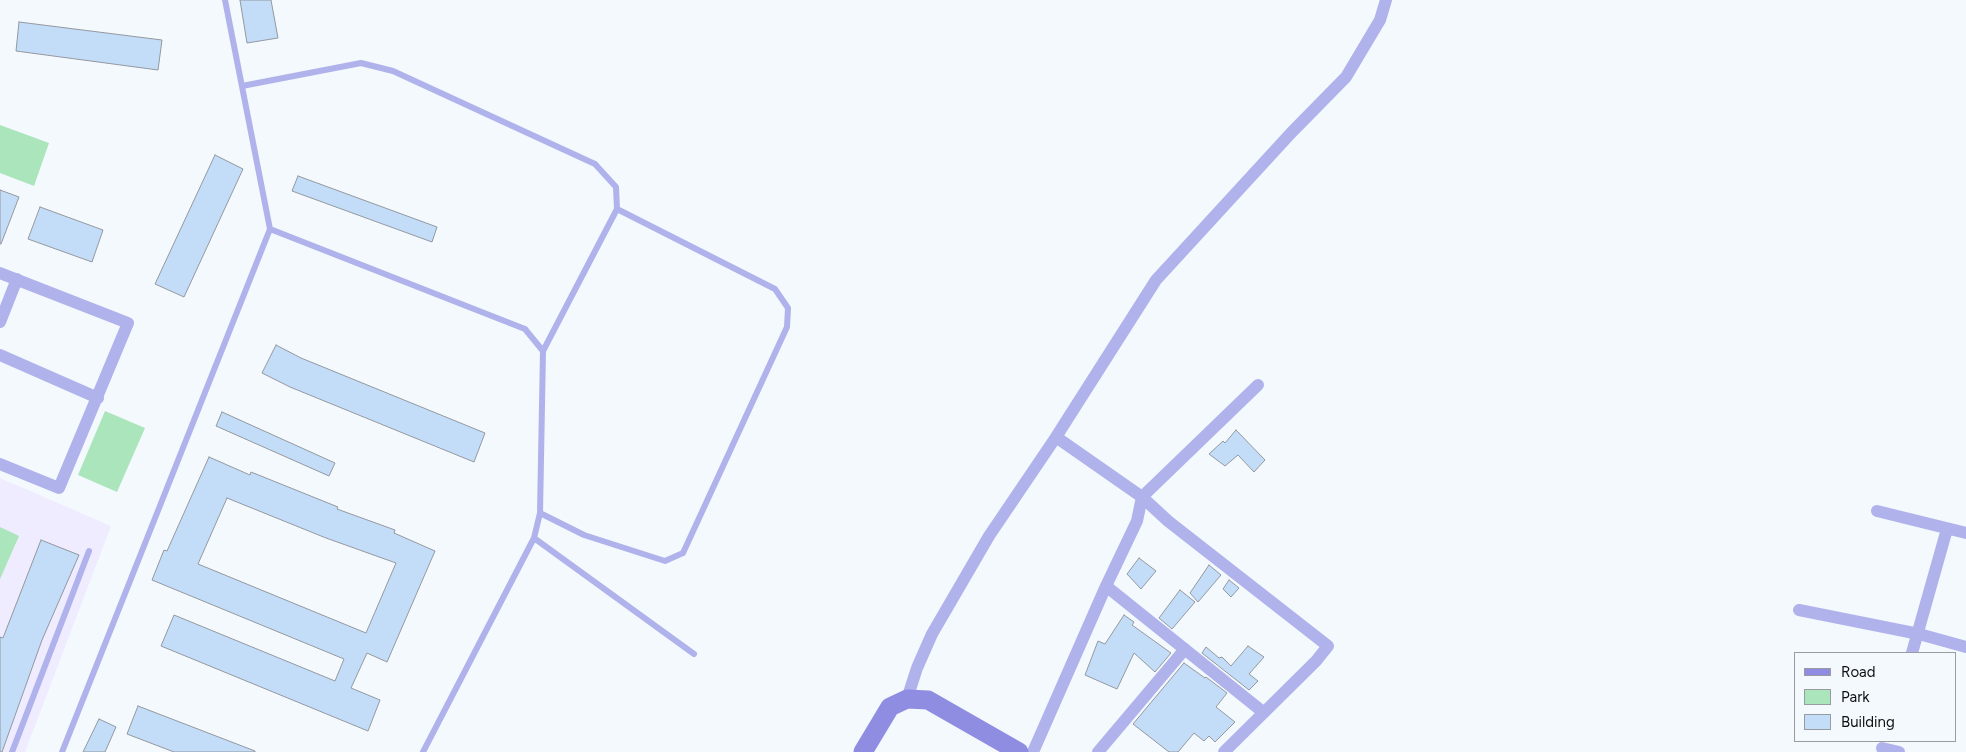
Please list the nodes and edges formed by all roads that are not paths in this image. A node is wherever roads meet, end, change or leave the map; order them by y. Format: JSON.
{"nodes":[{"id":1,"x":225,"y":0,"type":"edge"},
{"id":2,"x":1386,"y":0,"type":"edge"},
{"id":3,"x":242,"y":86,"type":"junction"},
{"id":4,"x":617,"y":210,"type":"junction"},
{"id":5,"x":270,"y":229,"type":"junction"},
{"id":6,"x":0,"y":272,"type":"edge"},
{"id":7,"x":17,"y":279,"type":"junction"},
{"id":8,"x":0,"y":322,"type":"edge"},
{"id":9,"x":543,"y":351,"type":"junction"},
{"id":10,"x":0,"y":355,"type":"edge"},
{"id":11,"x":1258,"y":384,"type":"dead end"},
{"id":12,"x":98,"y":398,"type":"junction"},
{"id":13,"x":1056,"y":437,"type":"junction"},
{"id":14,"x":0,"y":464,"type":"edge"},
{"id":15,"x":1142,"y":497,"type":"junction"},
{"id":16,"x":1877,"y":511,"type":"dead end"},
{"id":17,"x":540,"y":513,"type":"junction"},
{"id":18,"x":1948,"y":529,"type":"junction"},
{"id":19,"x":1966,"y":534,"type":"edge"},
{"id":20,"x":534,"y":538,"type":"junction"},
{"id":21,"x":90,"y":551,"type":"dead end"},
{"id":22,"x":1106,"y":586,"type":"junction"},
{"id":23,"x":1799,"y":610,"type":"dead end"},
{"id":24,"x":1919,"y":634,"type":"junction"},
{"id":25,"x":1966,"y":647,"type":"edge"},
{"id":26,"x":1185,"y":649,"type":"junction"},
{"id":27,"x":1912,"y":652,"type":"edge"},
{"id":28,"x":694,"y":654,"type":"dead end"},
{"id":29,"x":907,"y":699,"type":"junction"},
{"id":30,"x":1263,"y":712,"type":"junction"},
{"id":31,"x":1882,"y":747,"type":"edge"},
{"id":32,"x":12,"y":752,"type":"edge"},
{"id":33,"x":62,"y":752,"type":"edge"},
{"id":34,"x":423,"y":752,"type":"edge"},
{"id":35,"x":863,"y":752,"type":"edge"},
{"id":36,"x":1019,"y":752,"type":"edge"},
{"id":37,"x":1033,"y":752,"type":"edge"},
{"id":38,"x":1098,"y":752,"type":"edge"},
{"id":39,"x":1224,"y":752,"type":"edge"},
{"id":40,"x":1899,"y":752,"type":"edge"}],
"edges":[{"from":1,"to":3,"type":"lane"},
{"from":2,"to":13,"type":"street"},
{"from":3,"to":4,"type":"lane"},
{"from":3,"to":5,"type":"lane"},
{"from":4,"to":9,"type":"lane"},
{"from":4,"to":17,"type":"lane"},
{"from":5,"to":9,"type":"lane"},
{"from":5,"to":33,"type":"lane"},
{"from":6,"to":7,"type":"street"},
{"from":7,"to":8,"type":"street"},
{"from":7,"to":12,"type":"street"},
{"from":9,"to":17,"type":"lane"},
{"from":10,"to":12,"type":"street"},
{"from":11,"to":15,"type":"street"},
{"from":12,"to":14,"type":"street"},
{"from":13,"to":15,"type":"street"},
{"from":13,"to":29,"type":"street"},
{"from":15,"to":22,"type":"street"},
{"from":15,"to":30,"type":"street"},
{"from":16,"to":18,"type":"street"},
{"from":17,"to":20,"type":"lane"},
{"from":18,"to":19,"type":"street"},
{"from":18,"to":24,"type":"street"},
{"from":20,"to":28,"type":"lane"},
{"from":20,"to":34,"type":"lane"},
{"from":21,"to":32,"type":"lane"},
{"from":22,"to":26,"type":"street"},
{"from":22,"to":37,"type":"street"},
{"from":23,"to":24,"type":"street"},
{"from":24,"to":25,"type":"street"},
{"from":24,"to":27,"type":"street"},
{"from":26,"to":30,"type":"street"},
{"from":26,"to":38,"type":"street"},
{"from":29,"to":35,"type":"main road"},
{"from":29,"to":36,"type":"main road"},
{"from":30,"to":39,"type":"street"},
{"from":31,"to":40,"type":"street"}]}
